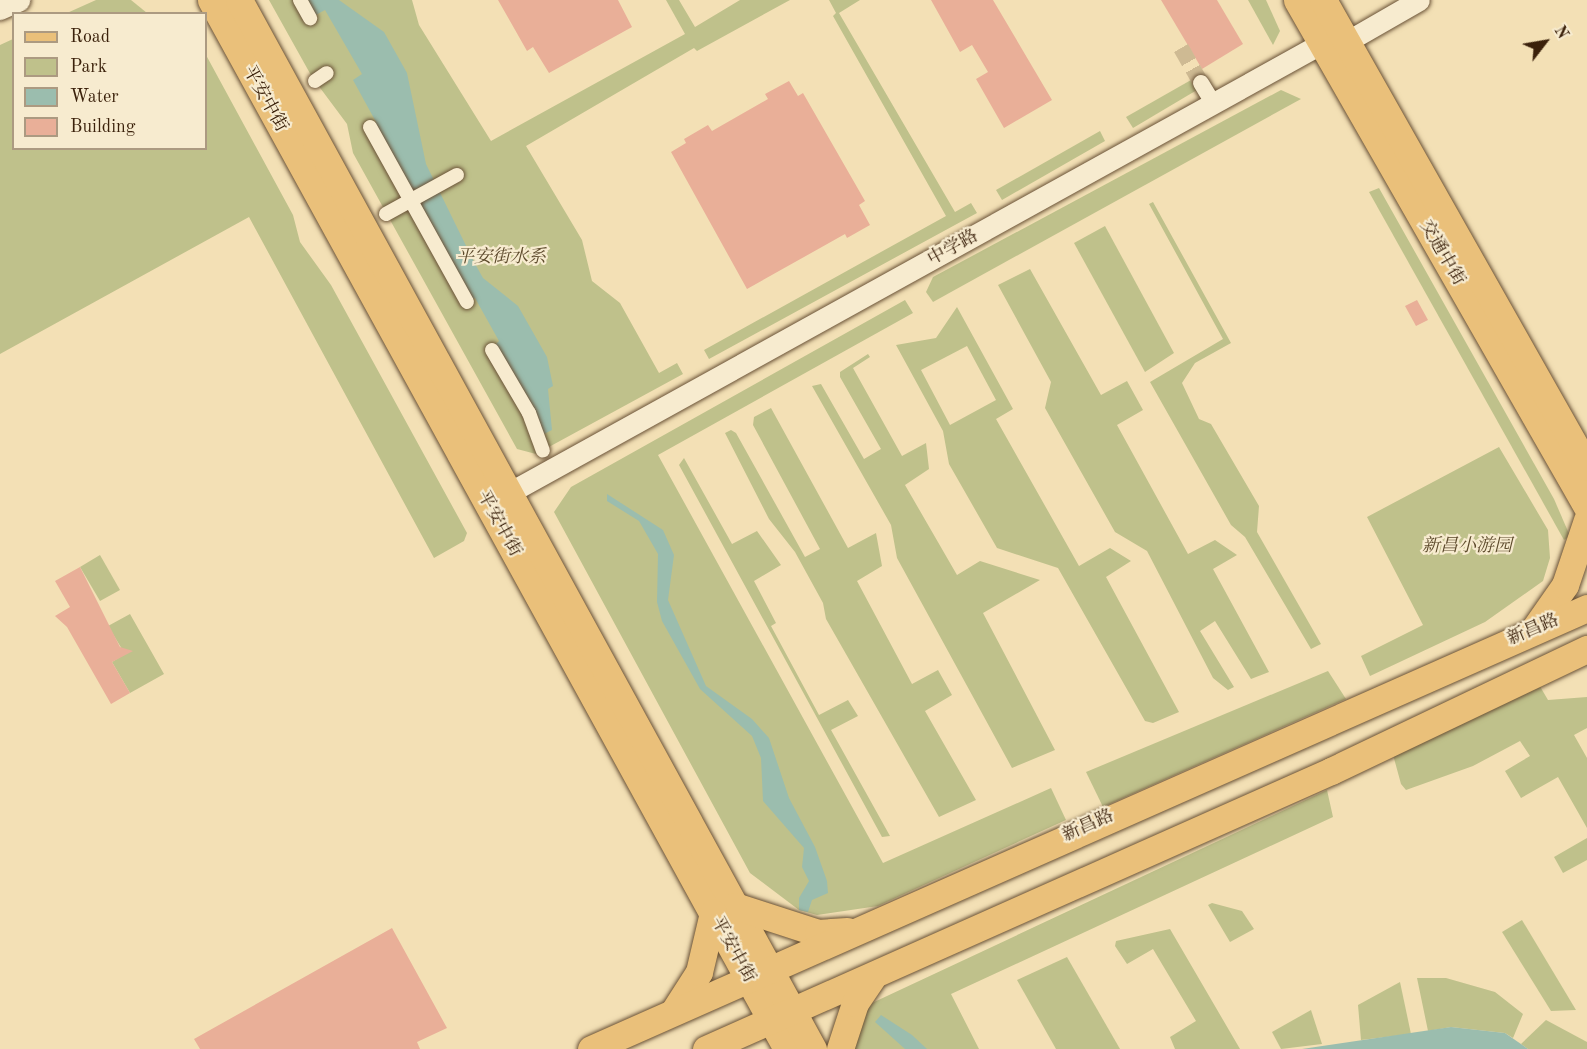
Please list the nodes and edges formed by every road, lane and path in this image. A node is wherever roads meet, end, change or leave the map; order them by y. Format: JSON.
{"nodes":[{"id":1,"x":18,"y":0,"type":"edge"},
{"id":2,"x":211,"y":0,"type":"edge"},
{"id":3,"x":239,"y":0,"type":"edge"},
{"id":4,"x":300,"y":0,"type":"edge"},
{"id":5,"x":1297,"y":0,"type":"edge"},
{"id":6,"x":1323,"y":0,"type":"edge"},
{"id":7,"x":1419,"y":0,"type":"edge"},
{"id":8,"x":0,"y":8,"type":"edge"},
{"id":9,"x":310,"y":18,"type":"dead end"},
{"id":10,"x":1334,"y":42,"type":"junction"},
{"id":11,"x":327,"y":73,"type":"dead end"},
{"id":12,"x":315,"y":81,"type":"dead end"},
{"id":13,"x":1201,"y":83,"type":"tunnel mouth"},
{"id":14,"x":1213,"y":103,"type":"junction"},
{"id":15,"x":370,"y":127,"type":"dead end"},
{"id":16,"x":457,"y":175,"type":"dead end"},
{"id":17,"x":409,"y":201,"type":"junction"},
{"id":18,"x":386,"y":214,"type":"dead end"},
{"id":19,"x":467,"y":302,"type":"dead end"},
{"id":20,"x":492,"y":350,"type":"dead end"},
{"id":21,"x":543,"y":451,"type":"dead end"},
{"id":22,"x":1587,"y":467,"type":"edge"},
{"id":23,"x":499,"y":499,"type":"junction"},
{"id":24,"x":1587,"y":507,"type":"edge"},
{"id":25,"x":1587,"y":520,"type":"edge"},
{"id":26,"x":1587,"y":608,"type":"edge"},
{"id":27,"x":1535,"y":628,"type":"junction"},
{"id":28,"x":1587,"y":650,"type":"edge"},
{"id":29,"x":1587,"y":659,"type":"edge"},
{"id":30,"x":1550,"y":667,"type":"junction"},
{"id":31,"x":724,"y":909,"type":"junction"},
{"id":32,"x":860,"y":930,"type":"junction"},
{"id":33,"x":759,"y":973,"type":"junction"},
{"id":34,"x":872,"y":978,"type":"junction"},
{"id":35,"x":673,"y":1012,"type":"junction"},
{"id":36,"x":783,"y":1017,"type":"junction"},
{"id":37,"x":591,"y":1049,"type":"edge"},
{"id":38,"x":706,"y":1049,"type":"edge"},
{"id":39,"x":787,"y":1049,"type":"edge"},
{"id":40,"x":813,"y":1049,"type":"edge"},
{"id":41,"x":840,"y":1049,"type":"edge"}],
"edges":[{"from":1,"to":8,"type":"main road"},
{"from":2,"to":23,"type":"main road","name":"平安中街"},
{"from":3,"to":23,"type":"main road","name":"平安中街"},
{"from":4,"to":9,"type":"street"},
{"from":5,"to":10,"type":"main road","name":"交通中街"},
{"from":6,"to":10,"type":"main road","name":"交通中街"},
{"from":7,"to":10,"type":"street","name":"中学路"},
{"from":10,"to":14,"type":"street","name":"中学路"},
{"from":10,"to":22,"type":"main road","name":"交通中街"},
{"from":10,"to":24,"type":"main road","name":"交通中街"},
{"from":11,"to":12,"type":"street"},
{"from":13,"to":14,"type":"street"},
{"from":14,"to":23,"type":"street","name":"中学路"},
{"from":15,"to":17,"type":"street"},
{"from":16,"to":17,"type":"street"},
{"from":17,"to":18,"type":"street"},
{"from":17,"to":19,"type":"street"},
{"from":20,"to":21,"type":"street"},
{"from":23,"to":31,"type":"main road","name":"平安中街"},
{"from":25,"to":27,"type":"main road"},
{"from":26,"to":27,"type":"main road","name":"新昌路"},
{"from":27,"to":32,"type":"main road","name":"新昌路"},
{"from":28,"to":30,"type":"main road"},
{"from":29,"to":30,"type":"main road"},
{"from":30,"to":34,"type":"main road"},
{"from":31,"to":32,"type":"main road"},
{"from":31,"to":33,"type":"main road","name":"平安中街"},
{"from":31,"to":35,"type":"main road"},
{"from":32,"to":33,"type":"main road","name":"新昌路"},
{"from":33,"to":35,"type":"main road","name":"新昌路"},
{"from":33,"to":36,"type":"main road","name":"平安中街"},
{"from":34,"to":36,"type":"main road"},
{"from":34,"to":41,"type":"main road"},
{"from":35,"to":37,"type":"main road","name":"新昌路"},
{"from":36,"to":38,"type":"main road"},
{"from":36,"to":39,"type":"main road","name":"平安中街"},
{"from":36,"to":40,"type":"main road","name":"平安中街"}]}
